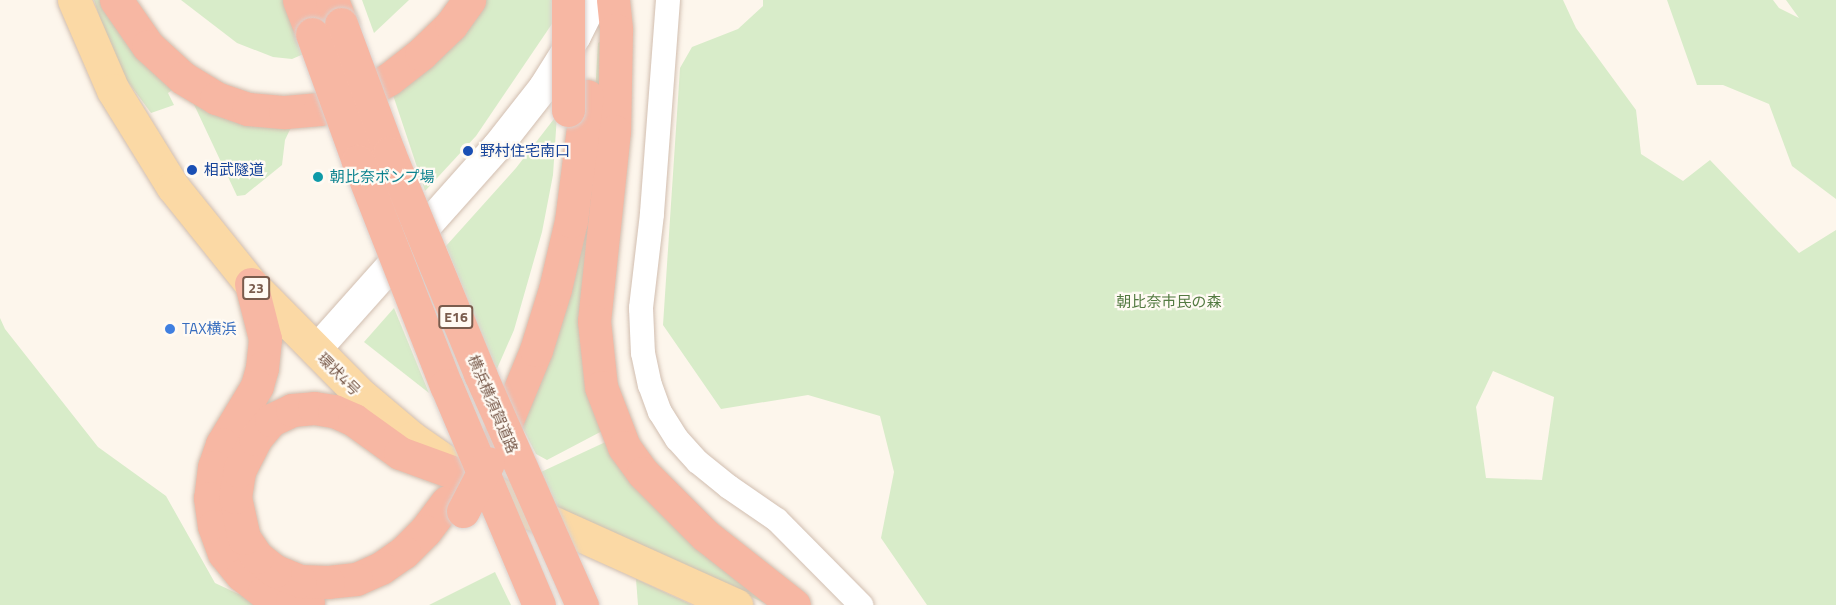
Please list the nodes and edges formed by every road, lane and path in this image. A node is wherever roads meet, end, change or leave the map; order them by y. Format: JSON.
{"nodes":[{"id":1,"x":74,"y":0,"type":"edge"},
{"id":2,"x":116,"y":0,"type":"edge"},
{"id":3,"x":299,"y":0,"type":"edge"},
{"id":4,"x":469,"y":0,"type":"edge"},
{"id":5,"x":568,"y":0,"type":"edge"},
{"id":6,"x":587,"y":0,"type":"edge"},
{"id":7,"x":594,"y":0,"type":"edge"},
{"id":8,"x":668,"y":0,"type":"edge"},
{"id":9,"x":615,"y":15,"type":"edge"},
{"id":10,"x":328,"y":19,"type":"edge"},
{"id":11,"x":578,"y":103,"type":"junction"},
{"id":12,"x":251,"y":284,"type":"junction"},
{"id":13,"x":315,"y":350,"type":"junction"},
{"id":14,"x":471,"y":479,"type":"junction"},
{"id":15,"x":455,"y":506,"type":"junction"},
{"id":16,"x":539,"y":605,"type":"edge"},
{"id":17,"x":582,"y":605,"type":"edge"},
{"id":18,"x":736,"y":605,"type":"edge"},
{"id":19,"x":794,"y":605,"type":"edge"},
{"id":20,"x":861,"y":605,"type":"edge"}],
"edges":[{"from":1,"to":12,"type":"main road","name":"環状4号","number":"23"},
{"from":2,"to":4,"type":"highway"},
{"from":3,"to":10,"type":"highway","name":"横浜横須賀道路","number":"E16"},
{"from":5,"to":11,"type":"highway","bridge":true},
{"from":6,"to":11,"type":"highway"},
{"from":7,"to":13,"type":"street"},
{"from":8,"to":20,"type":"street"},
{"from":9,"to":19,"type":"highway"},
{"from":10,"to":16,"type":"highway","name":"横浜横須賀道路","number":"E16","bridge":true},
{"from":10,"to":17,"type":"highway","name":"横浜横須賀道路","number":"E16","bridge":true},
{"from":11,"to":15,"type":"highway"},
{"from":12,"to":13,"type":"main road","name":"環状4号","number":"23"},
{"from":12,"to":15,"type":"highway"},
{"from":13,"to":14,"type":"main road","name":"環状4号","number":"23"},
{"from":14,"to":15,"type":"highway"},
{"from":14,"to":18,"type":"main road","name":"環状4号","number":"23"}]}
